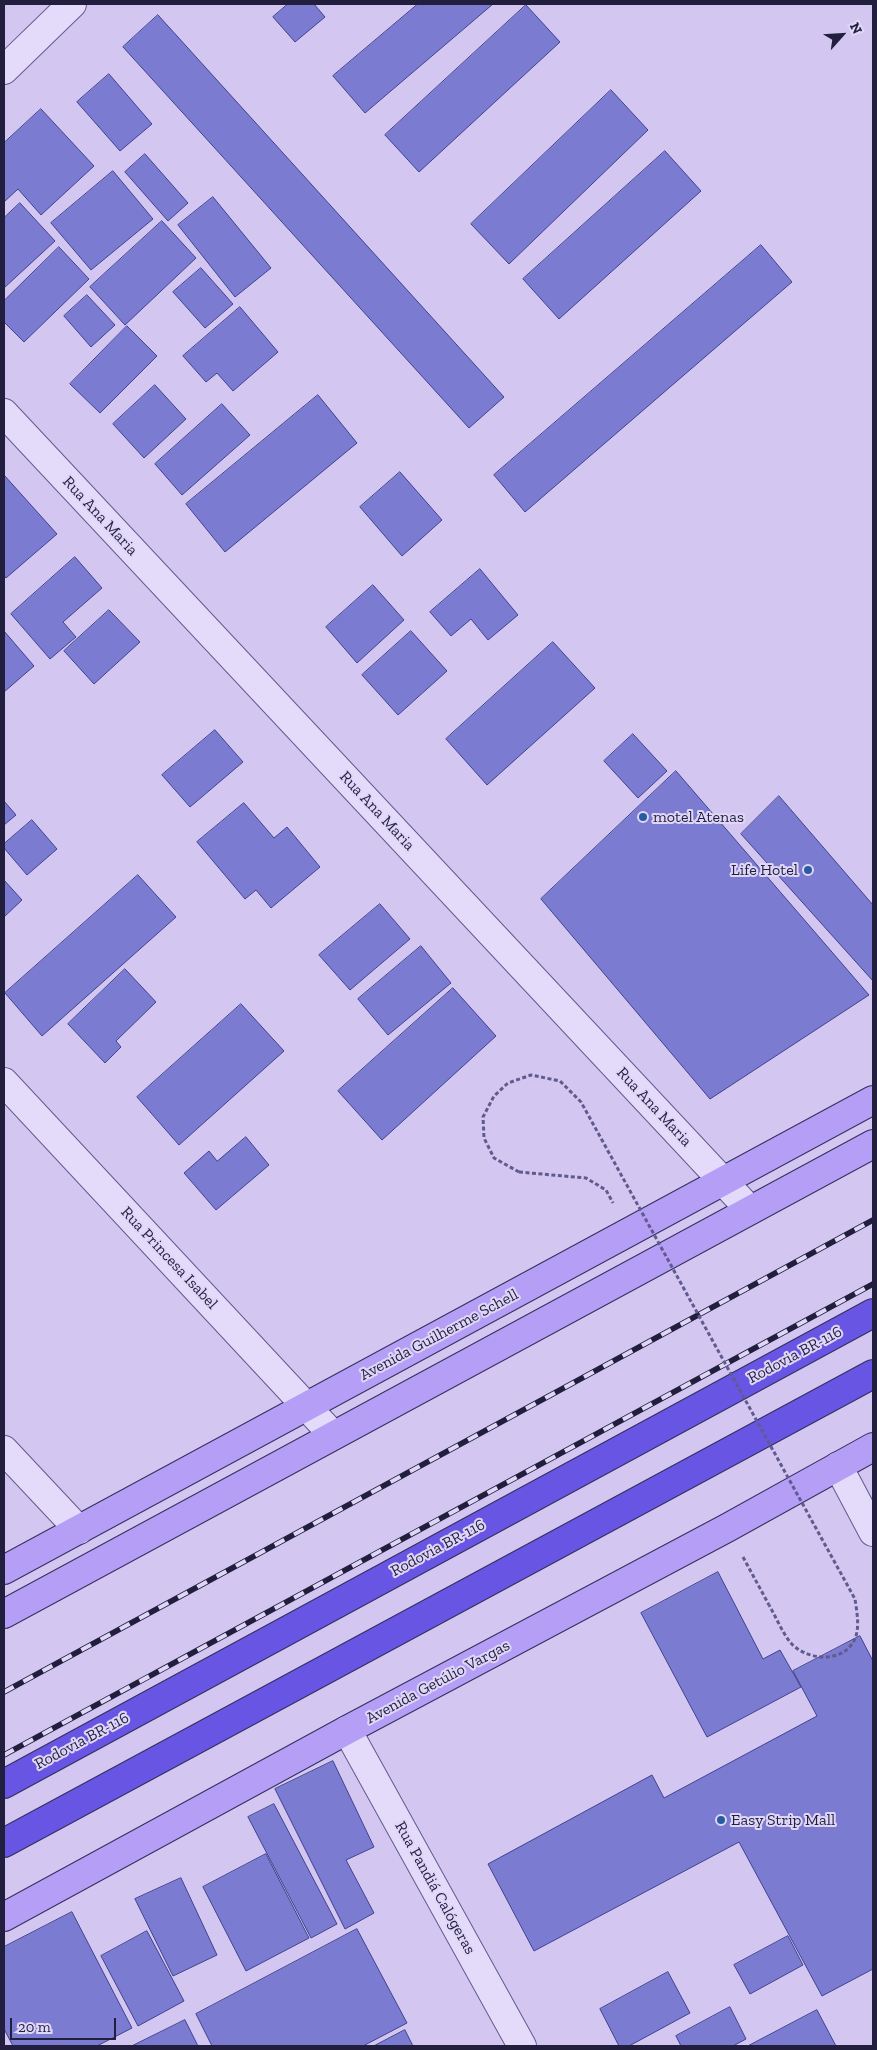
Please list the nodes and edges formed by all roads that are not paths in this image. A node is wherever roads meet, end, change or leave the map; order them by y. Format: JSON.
{"nodes":[{"id":1,"x":72,"y":4,"type":"edge"},
{"id":2,"x":4,"y":70,"type":"edge"},
{"id":3,"x":4,"y":413,"type":"edge"},
{"id":4,"x":4,"y":1082,"type":"edge"},
{"id":5,"x":873,"y":1100,"type":"edge"},
{"id":6,"x":873,"y":1144,"type":"edge"},
{"id":7,"x":724,"y":1181,"type":"junction"},
{"id":8,"x":750,"y":1210,"type":"junction"},
{"id":9,"x":873,"y":1313,"type":"edge"},
{"id":10,"x":873,"y":1374,"type":"edge"},
{"id":11,"x":307,"y":1406,"type":"junction"},
{"id":12,"x":333,"y":1435,"type":"junction"},
{"id":13,"x":873,"y":1447,"type":"edge"},
{"id":14,"x":4,"y":1450,"type":"edge"},
{"id":15,"x":838,"y":1466,"type":"junction"},
{"id":16,"x":79,"y":1530,"type":"junction"},
{"id":17,"x":873,"y":1532,"type":"edge"},
{"id":18,"x":4,"y":1570,"type":"edge"},
{"id":19,"x":4,"y":1614,"type":"edge"},
{"id":20,"x":348,"y":1730,"type":"junction"},
{"id":21,"x":4,"y":1784,"type":"edge"},
{"id":22,"x":4,"y":1843,"type":"edge"},
{"id":23,"x":4,"y":1917,"type":"edge"},
{"id":24,"x":522,"y":2046,"type":"edge"}],
"edges":[{"from":1,"to":2,"type":"street"},
{"from":3,"to":7,"type":"street","name":"Rua Ana Maria"},
{"from":4,"to":11,"type":"street","name":"Rua Princesa Isabel"},
{"from":5,"to":7,"type":"main road","name":"Avenida Guilherme Schell"},
{"from":6,"to":8,"type":"main road"},
{"from":7,"to":8,"type":"street","name":"Rua Ana Maria"},
{"from":7,"to":11,"type":"main road","name":"Avenida Guilherme Schell"},
{"from":8,"to":12,"type":"main road"},
{"from":9,"to":21,"type":"highway","name":"Rodovia BR-116"},
{"from":10,"to":22,"type":"highway"},
{"from":11,"to":12,"type":"street","name":"Rua Princesa Isabel"},
{"from":11,"to":16,"type":"main road","name":"Avenida Guilherme Schell"},
{"from":12,"to":19,"type":"main road"},
{"from":13,"to":15,"type":"main road","name":"Avenida Getúlio Vargas"},
{"from":14,"to":16,"type":"street"},
{"from":15,"to":17,"type":"street"},
{"from":15,"to":20,"type":"main road","name":"Avenida Getúlio Vargas"},
{"from":16,"to":18,"type":"main road","name":"Avenida Guilherme Schell"},
{"from":20,"to":23,"type":"main road","name":"Avenida Getúlio Vargas"},
{"from":20,"to":24,"type":"street","name":"Rua Pandiá Calógeras"}]}
